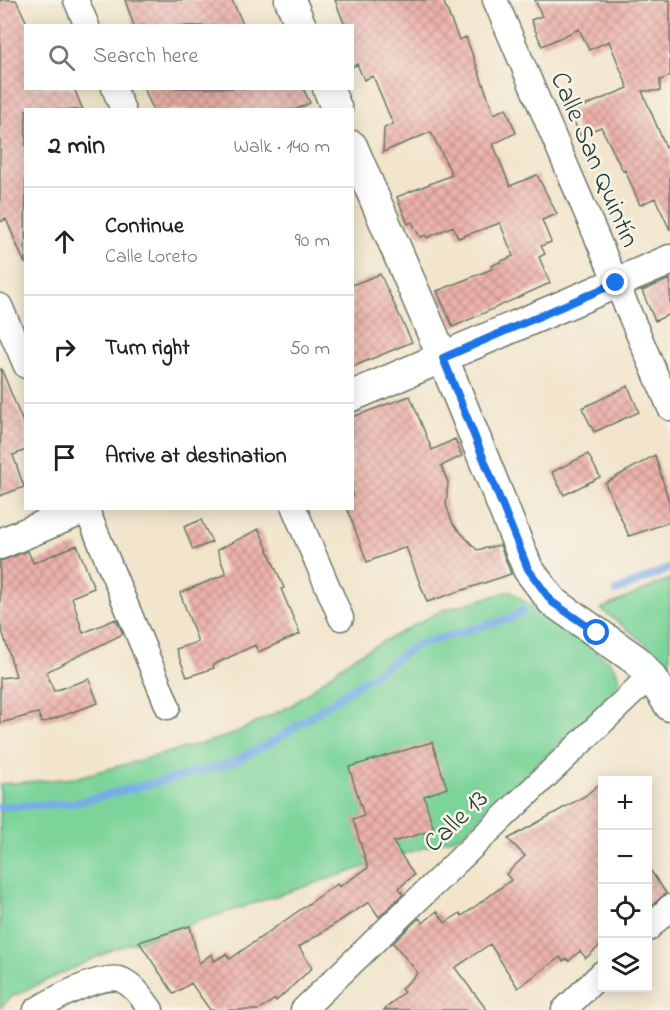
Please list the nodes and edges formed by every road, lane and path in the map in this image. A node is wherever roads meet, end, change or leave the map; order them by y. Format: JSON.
{"nodes":[{"id":1,"x":76,"y":0,"type":"edge"},
{"id":2,"x":290,"y":0,"type":"edge"},
{"id":3,"x":495,"y":0,"type":"edge"},
{"id":4,"x":86,"y":24,"type":"edge"},
{"id":5,"x":300,"y":24,"type":"edge"},
{"id":6,"x":115,"y":90,"type":"edge"},
{"id":7,"x":329,"y":90,"type":"edge"},
{"id":8,"x":122,"y":108,"type":"edge"},
{"id":9,"x":336,"y":108,"type":"edge"},
{"id":10,"x":354,"y":151,"type":"edge"},
{"id":11,"x":670,"y":260,"type":"edge"},
{"id":12,"x":616,"y":283,"type":"junction"},
{"id":13,"x":0,"y":306,"type":"edge"},
{"id":14,"x":443,"y":358,"type":"junction"},
{"id":15,"x":24,"y":361,"type":"edge"},
{"id":16,"x":354,"y":395,"type":"edge"},
{"id":17,"x":670,"y":408,"type":"edge"},
{"id":18,"x":81,"y":510,"type":"edge"},
{"id":19,"x":87,"y":510,"type":"edge"},
{"id":20,"x":295,"y":510,"type":"edge"},
{"id":21,"x":0,"y":544,"type":"edge"},
{"id":22,"x":341,"y":618,"type":"dead end"},
{"id":23,"x":651,"y":676,"type":"junction"},
{"id":24,"x":168,"y":706,"type":"dead end"},
{"id":25,"x":670,"y":706,"type":"edge"},
{"id":26,"x":670,"y":907,"type":"edge"},
{"id":27,"x":652,"y":924,"type":"edge"},
{"id":28,"x":598,"y":978,"type":"edge"},
{"id":29,"x":36,"y":1010,"type":"edge"},
{"id":30,"x":151,"y":1010,"type":"edge"},
{"id":31,"x":303,"y":1010,"type":"edge"},
{"id":32,"x":564,"y":1010,"type":"edge"}],
"edges":[{"from":1,"to":4,"type":"street"},
{"from":2,"to":5,"type":"street"},
{"from":3,"to":12,"type":"street","name":"Calle San Quintín"},
{"from":6,"to":8,"type":"street"},
{"from":7,"to":9,"type":"street"},
{"from":10,"to":14,"type":"street"},
{"from":11,"to":12,"type":"street"},
{"from":12,"to":14,"type":"street"},
{"from":12,"to":17,"type":"street","name":"Calle San Quintín"},
{"from":13,"to":15,"type":"street"},
{"from":14,"to":16,"type":"street"},
{"from":14,"to":23,"type":"street"},
{"from":18,"to":21,"type":"street"},
{"from":19,"to":24,"type":"street"},
{"from":20,"to":22,"type":"street"},
{"from":23,"to":25,"type":"street"},
{"from":23,"to":31,"type":"street","name":"Calle 13"},
{"from":26,"to":27,"type":"street"},
{"from":28,"to":32,"type":"street"},
{"from":29,"to":30,"type":"street"}]}
